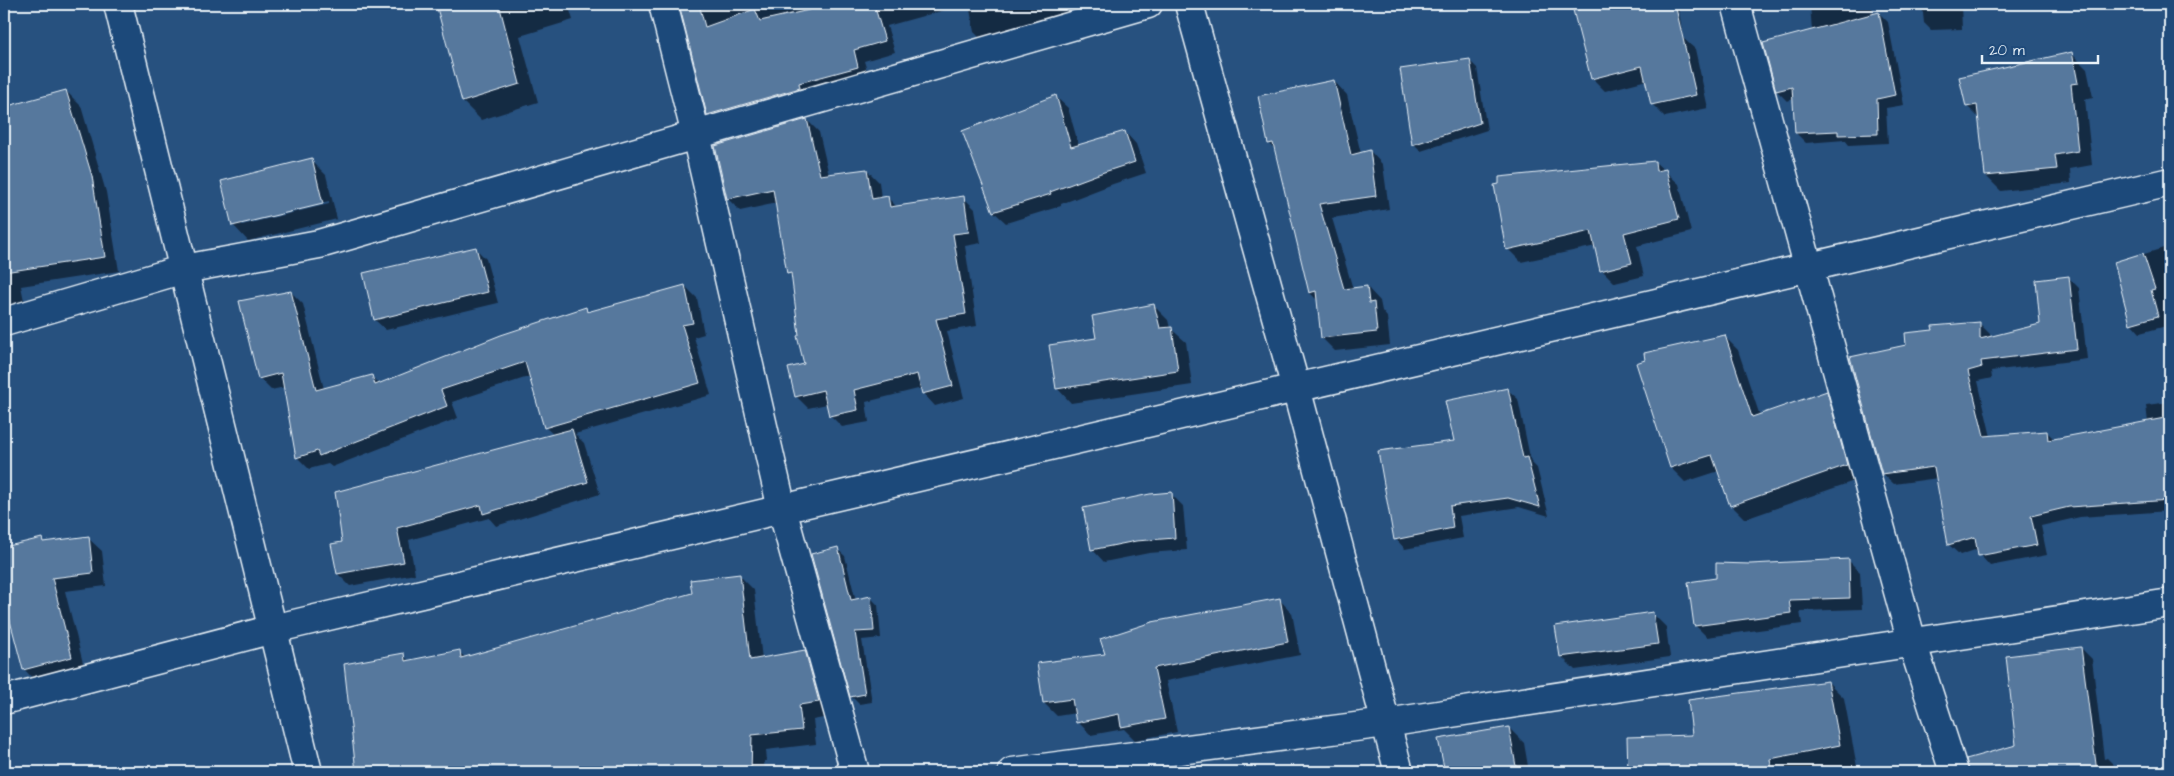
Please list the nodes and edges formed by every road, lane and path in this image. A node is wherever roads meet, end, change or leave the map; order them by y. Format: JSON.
{"nodes":[{"id":1,"x":118,"y":4,"type":"edge"},
{"id":2,"x":663,"y":4,"type":"edge"},
{"id":3,"x":1148,"y":4,"type":"edge"},
{"id":4,"x":1189,"y":4,"type":"edge"},
{"id":5,"x":1736,"y":4,"type":"edge"},
{"id":6,"x":696,"y":135,"type":"junction"},
{"id":7,"x":2170,"y":182,"type":"edge"},
{"id":8,"x":1809,"y":267,"type":"junction"},
{"id":9,"x":184,"y":269,"type":"junction"},
{"id":10,"x":4,"y":322,"type":"edge"},
{"id":11,"x":1296,"y":388,"type":"junction"},
{"id":12,"x":782,"y":509,"type":"junction"},
{"id":13,"x":2170,"y":603,"type":"edge"},
{"id":14,"x":273,"y":629,"type":"junction"},
{"id":15,"x":1912,"y":642,"type":"junction"},
{"id":16,"x":4,"y":700,"type":"edge"},
{"id":17,"x":1386,"y":723,"type":"junction"},
{"id":18,"x":308,"y":772,"type":"edge"},
{"id":19,"x":855,"y":772,"type":"edge"},
{"id":20,"x":1012,"y":772,"type":"edge"},
{"id":21,"x":1399,"y":772,"type":"edge"},
{"id":22,"x":1954,"y":772,"type":"edge"}],
"edges":[{"from":1,"to":9,"type":"street"},
{"from":2,"to":6,"type":"street"},
{"from":3,"to":6,"type":"street"},
{"from":4,"to":11,"type":"street"},
{"from":5,"to":8,"type":"street"},
{"from":6,"to":9,"type":"street"},
{"from":6,"to":12,"type":"street"},
{"from":7,"to":8,"type":"street"},
{"from":8,"to":11,"type":"street"},
{"from":8,"to":15,"type":"street"},
{"from":9,"to":10,"type":"street"},
{"from":9,"to":14,"type":"street"},
{"from":11,"to":12,"type":"street"},
{"from":11,"to":17,"type":"street"},
{"from":12,"to":14,"type":"street"},
{"from":12,"to":19,"type":"street"},
{"from":13,"to":15,"type":"street"},
{"from":14,"to":16,"type":"street"},
{"from":14,"to":18,"type":"street"},
{"from":15,"to":17,"type":"street"},
{"from":15,"to":22,"type":"street"},
{"from":17,"to":20,"type":"street"},
{"from":17,"to":21,"type":"street"}]}
